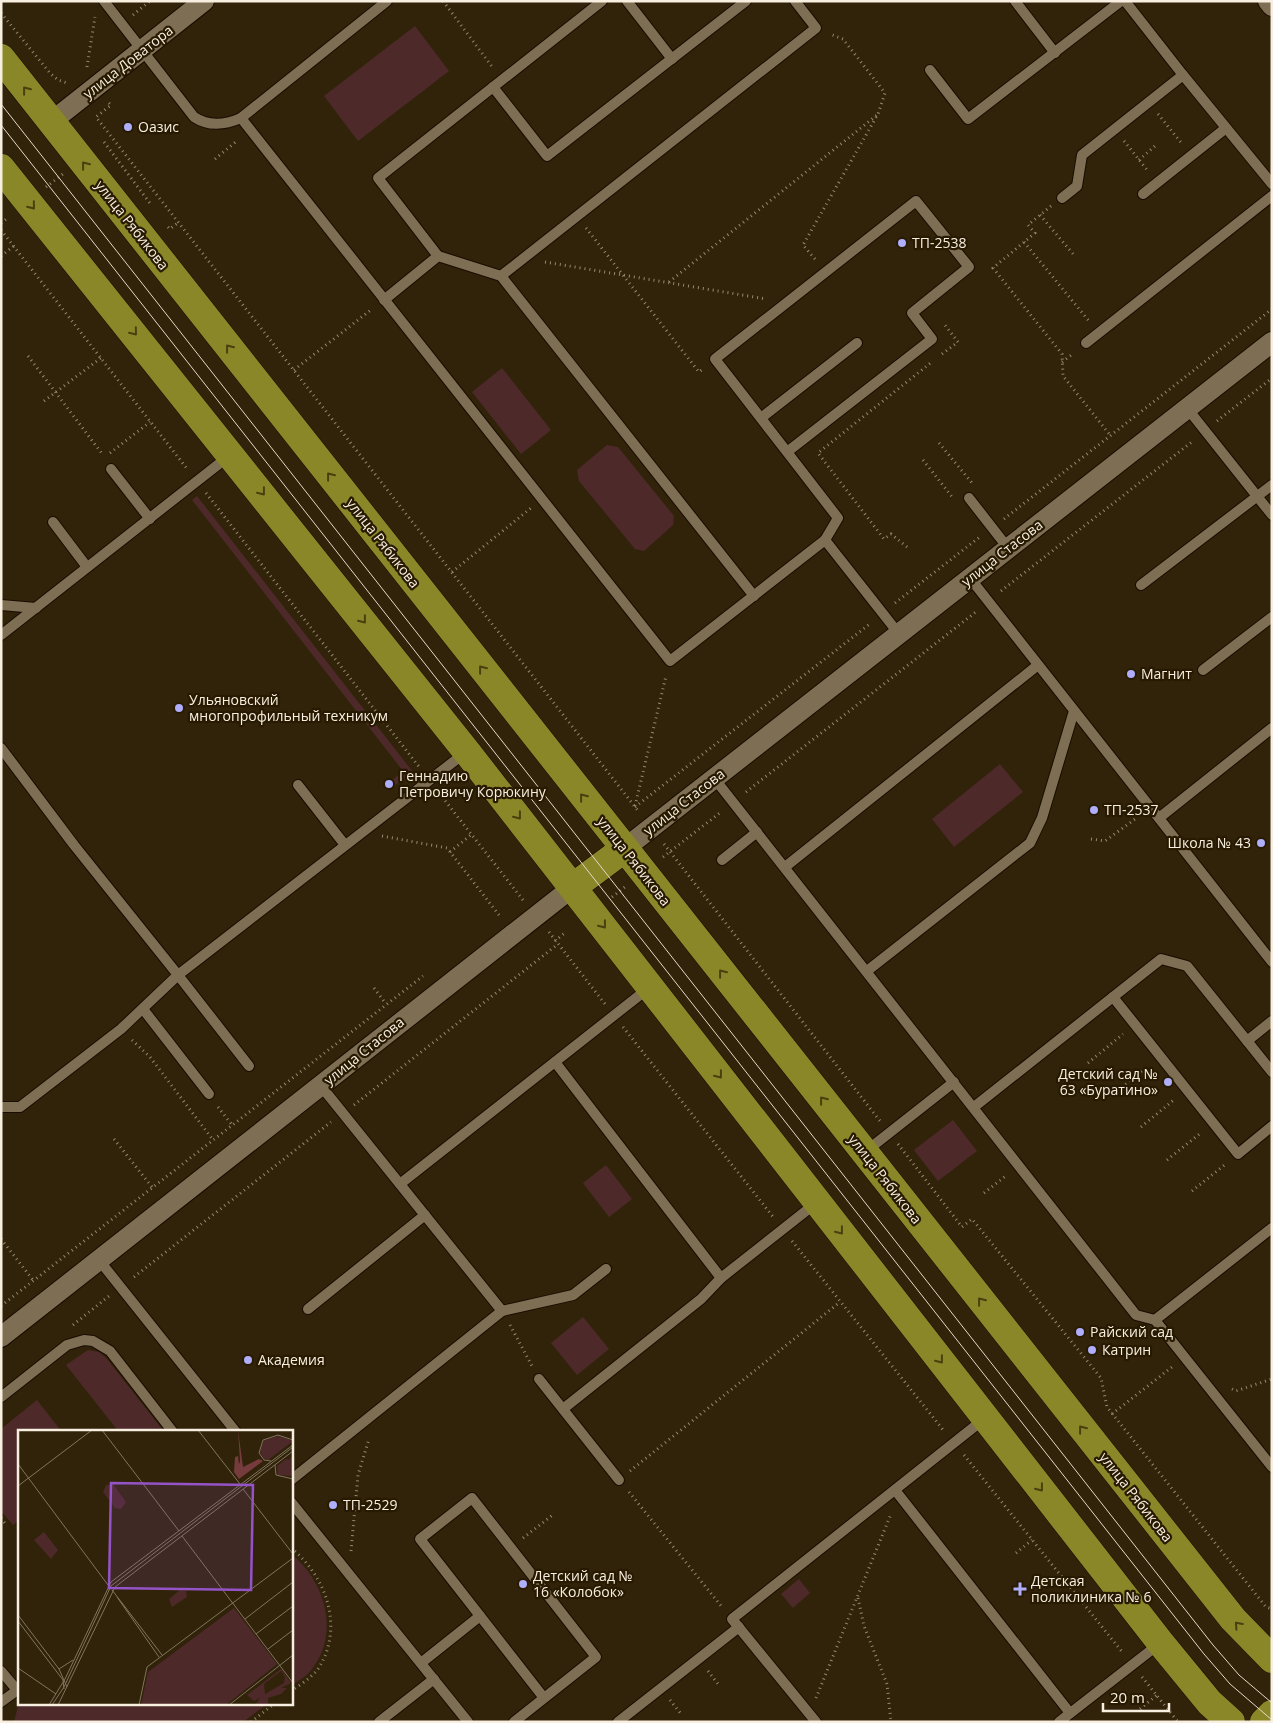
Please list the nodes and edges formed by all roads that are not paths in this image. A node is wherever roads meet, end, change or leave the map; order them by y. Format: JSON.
{"nodes":[{"id":1,"x":104,"y":1,"type":"edge"},
{"id":2,"x":204,"y":1,"type":"edge"},
{"id":3,"x":387,"y":1,"type":"edge"},
{"id":4,"x":602,"y":1,"type":"edge"},
{"id":5,"x":627,"y":1,"type":"edge"},
{"id":6,"x":746,"y":1,"type":"edge"},
{"id":7,"x":795,"y":1,"type":"edge"},
{"id":8,"x":1015,"y":1,"type":"edge"},
{"id":9,"x":1121,"y":1,"type":"edge"},
{"id":10,"x":1126,"y":1,"type":"edge"},
{"id":11,"x":1268,"y":1,"type":"edge"},
{"id":12,"x":1272,"y":6,"type":"edge"},
{"id":13,"x":142,"y":51,"type":"junction"},
{"id":14,"x":1054,"y":53,"type":"junction"},
{"id":15,"x":1,"y":58,"type":"edge"},
{"id":16,"x":672,"y":59,"type":"junction"},
{"id":17,"x":930,"y":70,"type":"dead end"},
{"id":18,"x":1183,"y":75,"type":"junction"},
{"id":19,"x":493,"y":87,"type":"junction"},
{"id":20,"x":241,"y":118,"type":"junction"},
{"id":21,"x":51,"y":122,"type":"junction"},
{"id":22,"x":1226,"y":128,"type":"junction"},
{"id":23,"x":1,"y":168,"type":"edge"},
{"id":24,"x":1272,"y":184,"type":"edge"},
{"id":25,"x":1143,"y":194,"type":"dead end"},
{"id":26,"x":1272,"y":196,"type":"edge"},
{"id":27,"x":1062,"y":198,"type":"road end"},
{"id":28,"x":438,"y":256,"type":"junction"},
{"id":29,"x":501,"y":276,"type":"junction"},
{"id":30,"x":384,"y":300,"type":"junction"},
{"id":31,"x":1272,"y":342,"type":"edge"},
{"id":32,"x":857,"y":343,"type":"dead end"},
{"id":33,"x":1086,"y":343,"type":"dead end"},
{"id":34,"x":1187,"y":408,"type":"junction"},
{"id":35,"x":761,"y":418,"type":"junction"},
{"id":36,"x":787,"y":452,"type":"junction"},
{"id":37,"x":232,"y":454,"type":"junction"},
{"id":38,"x":111,"y":469,"type":"dead end"},
{"id":39,"x":1272,"y":484,"type":"edge"},
{"id":40,"x":1257,"y":496,"type":"junction"},
{"id":41,"x":969,"y":498,"type":"dead end"},
{"id":42,"x":1272,"y":515,"type":"edge"},
{"id":43,"x":150,"y":519,"type":"junction"},
{"id":44,"x":53,"y":522,"type":"dead end"},
{"id":45,"x":825,"y":540,"type":"junction"},
{"id":46,"x":1008,"y":548,"type":"junction"},
{"id":47,"x":87,"y":567,"type":"junction"},
{"id":48,"x":970,"y":578,"type":"junction"},
{"id":49,"x":1142,"y":586,"type":"dead end"},
{"id":50,"x":754,"y":596,"type":"junction"},
{"id":51,"x":1,"y":605,"type":"edge"},
{"id":52,"x":36,"y":608,"type":"junction"},
{"id":53,"x":1272,"y":617,"type":"edge"},
{"id":54,"x":899,"y":634,"type":"junction"},
{"id":55,"x":1,"y":635,"type":"edge"},
{"id":56,"x":1038,"y":665,"type":"junction"},
{"id":57,"x":1203,"y":670,"type":"dead end"},
{"id":58,"x":1074,"y":711,"type":"junction"},
{"id":59,"x":1272,"y":728,"type":"edge"},
{"id":60,"x":1,"y":748,"type":"edge"},
{"id":61,"x":467,"y":752,"type":"junction"},
{"id":62,"x":714,"y":778,"type":"junction"},
{"id":63,"x":298,"y":785,"type":"dead end"},
{"id":64,"x":1158,"y":818,"type":"junction"},
{"id":65,"x":757,"y":832,"type":"junction"},
{"id":66,"x":346,"y":845,"type":"junction"},
{"id":67,"x":624,"y":848,"type":"junction"},
{"id":68,"x":722,"y":860,"type":"dead end"},
{"id":69,"x":785,"y":867,"type":"junction"},
{"id":70,"x":573,"y":887,"type":"junction"},
{"id":71,"x":1272,"y":962,"type":"edge"},
{"id":72,"x":867,"y":971,"type":"junction"},
{"id":73,"x":178,"y":975,"type":"junction"},
{"id":74,"x":650,"y":986,"type":"junction"},
{"id":75,"x":1113,"y":997,"type":"junction"},
{"id":76,"x":142,"y":1009,"type":"junction"},
{"id":77,"x":1272,"y":1021,"type":"edge"},
{"id":78,"x":1247,"y":1041,"type":"junction"},
{"id":79,"x":555,"y":1062,"type":"junction"},
{"id":80,"x":249,"y":1066,"type":"dead end"},
{"id":81,"x":1272,"y":1072,"type":"edge"},
{"id":82,"x":954,"y":1082,"type":"junction"},
{"id":83,"x":321,"y":1086,"type":"junction"},
{"id":84,"x":209,"y":1094,"type":"road end"},
{"id":85,"x":1,"y":1107,"type":"edge"},
{"id":86,"x":974,"y":1107,"type":"junction"},
{"id":87,"x":1272,"y":1126,"type":"edge"},
{"id":88,"x":864,"y":1152,"type":"junction"},
{"id":89,"x":400,"y":1184,"type":"junction"},
{"id":90,"x":818,"y":1202,"type":"junction"},
{"id":91,"x":426,"y":1215,"type":"junction"},
{"id":92,"x":1272,"y":1228,"type":"edge"},
{"id":93,"x":99,"y":1260,"type":"junction"},
{"id":94,"x":606,"y":1269,"type":"dead end"},
{"id":95,"x":721,"y":1278,"type":"junction"},
{"id":96,"x":308,"y":1309,"type":"dead end"},
{"id":97,"x":502,"y":1311,"type":"junction"},
{"id":98,"x":1155,"y":1320,"type":"junction"},
{"id":99,"x":1,"y":1337,"type":"edge"},
{"id":100,"x":539,"y":1379,"type":"road end"},
{"id":101,"x":1,"y":1397,"type":"edge"},
{"id":102,"x":563,"y":1409,"type":"junction"},
{"id":103,"x":986,"y":1418,"type":"junction"},
{"id":104,"x":171,"y":1430,"type":"edge"},
{"id":105,"x":234,"y":1430,"type":"edge"},
{"id":106,"x":1272,"y":1468,"type":"edge"},
{"id":107,"x":292,"y":1479,"type":"edge"},
{"id":108,"x":619,"y":1480,"type":"road end"},
{"id":109,"x":897,"y":1493,"type":"junction"},
{"id":110,"x":292,"y":1503,"type":"edge"},
{"id":111,"x":480,"y":1616,"type":"junction"},
{"id":112,"x":736,"y":1623,"type":"junction"},
{"id":113,"x":1160,"y":1642,"type":"junction"},
{"id":114,"x":1272,"y":1659,"type":"edge"},
{"id":115,"x":421,"y":1663,"type":"junction"},
{"id":116,"x":1,"y":1671,"type":"edge"},
{"id":117,"x":434,"y":1679,"type":"junction"},
{"id":118,"x":18,"y":1690,"type":"edge"},
{"id":119,"x":544,"y":1698,"type":"junction"},
{"id":120,"x":1,"y":1702,"type":"edge"},
{"id":121,"x":1070,"y":1713,"type":"junction"},
{"id":122,"x":1272,"y":1714,"type":"edge"},
{"id":123,"x":813,"y":1718,"type":"edge"},
{"id":124,"x":379,"y":1722,"type":"edge"},
{"id":125,"x":468,"y":1722,"type":"edge"},
{"id":126,"x":514,"y":1722,"type":"edge"},
{"id":127,"x":618,"y":1722,"type":"edge"},
{"id":128,"x":1059,"y":1722,"type":"edge"},
{"id":129,"x":1231,"y":1722,"type":"edge"},
{"id":130,"x":1264,"y":1722,"type":"edge"}],
"edges":[{"from":1,"to":13,"type":"lane"},
{"from":2,"to":13,"type":"street","name":"улица Доватора"},
{"from":3,"to":20,"type":"lane"},
{"from":4,"to":19,"type":"lane"},
{"from":5,"to":16,"type":"lane"},
{"from":6,"to":16,"type":"lane"},
{"from":7,"to":29,"type":"lane"},
{"from":8,"to":14,"type":"lane"},
{"from":9,"to":14,"type":"lane"},
{"from":10,"to":18,"type":"lane"},
{"from":11,"to":12,"type":"street"},
{"from":13,"to":20,"type":"lane"},
{"from":13,"to":21,"type":"street","name":"улица Доватора"},
{"from":14,"to":17,"type":"lane"},
{"from":21,"to":15,"type":"main road","name":"улица Рябикова","one_way":true},
{"from":16,"to":19,"type":"lane"},
{"from":18,"to":22,"type":"lane"},
{"from":18,"to":27,"type":"lane"},
{"from":19,"to":28,"type":"lane"},
{"from":20,"to":30,"type":"lane"},
{"from":67,"to":21,"type":"main road","name":"улица Рябикова","one_way":true},
{"from":22,"to":24,"type":"lane"},
{"from":22,"to":25,"type":"lane"},
{"from":23,"to":37,"type":"main road","one_way":true},
{"from":26,"to":33,"type":"lane"},
{"from":28,"to":29,"type":"lane"},
{"from":28,"to":30,"type":"lane"},
{"from":29,"to":50,"type":"lane"},
{"from":30,"to":50,"type":"lane"},
{"from":31,"to":34,"type":"street","name":"улица Стасова"},
{"from":32,"to":35,"type":"lane"},
{"from":34,"to":40,"type":"lane"},
{"from":34,"to":46,"type":"street","name":"улица Стасова"},
{"from":35,"to":36,"type":"lane"},
{"from":35,"to":36,"type":"lane"},
{"from":36,"to":45,"type":"lane"},
{"from":37,"to":43,"type":"lane"},
{"from":37,"to":61,"type":"main road","one_way":true},
{"from":38,"to":43,"type":"lane"},
{"from":39,"to":40,"type":"lane"},
{"from":40,"to":42,"type":"lane"},
{"from":40,"to":49,"type":"lane"},
{"from":41,"to":46,"type":"lane"},
{"from":43,"to":47,"type":"lane"},
{"from":44,"to":47,"type":"lane"},
{"from":45,"to":50,"type":"lane"},
{"from":45,"to":54,"type":"lane"},
{"from":46,"to":48,"type":"street","name":"улица Стасова"},
{"from":47,"to":52,"type":"lane"},
{"from":48,"to":54,"type":"street","name":"улица Стасова"},
{"from":48,"to":56,"type":"lane"},
{"from":51,"to":52,"type":"lane"},
{"from":52,"to":55,"type":"lane"},
{"from":53,"to":57,"type":"lane"},
{"from":54,"to":62,"type":"street","name":"улица Стасова"},
{"from":56,"to":58,"type":"lane"},
{"from":56,"to":69,"type":"lane"},
{"from":58,"to":64,"type":"lane"},
{"from":58,"to":72,"type":"lane"},
{"from":59,"to":64,"type":"lane"},
{"from":60,"to":73,"type":"lane"},
{"from":61,"to":66,"type":"lane"},
{"from":61,"to":70,"type":"main road","one_way":true},
{"from":62,"to":65,"type":"lane"},
{"from":62,"to":67,"type":"street","name":"улица Стасова"},
{"from":63,"to":66,"type":"lane"},
{"from":64,"to":71,"type":"lane"},
{"from":65,"to":68,"type":"lane"},
{"from":65,"to":69,"type":"lane"},
{"from":66,"to":73,"type":"lane"},
{"from":67,"to":70,"type":"main road","name":"улица Стасова"},
{"from":88,"to":67,"type":"main road","name":"улица Рябикова","one_way":true},
{"from":69,"to":72,"type":"lane"},
{"from":70,"to":74,"type":"main road","one_way":true},
{"from":70,"to":83,"type":"street","name":"улица Стасова"},
{"from":72,"to":82,"type":"lane"},
{"from":73,"to":76,"type":"lane"},
{"from":73,"to":80,"type":"lane"},
{"from":74,"to":79,"type":"lane"},
{"from":74,"to":90,"type":"main road","one_way":true},
{"from":75,"to":78,"type":"lane"},
{"from":75,"to":86,"type":"lane"},
{"from":75,"to":87,"type":"lane"},
{"from":76,"to":84,"type":"lane"},
{"from":76,"to":85,"type":"lane"},
{"from":77,"to":78,"type":"lane"},
{"from":78,"to":81,"type":"lane"},
{"from":79,"to":89,"type":"lane"},
{"from":79,"to":95,"type":"lane"},
{"from":82,"to":86,"type":"lane"},
{"from":82,"to":88,"type":"lane"},
{"from":83,"to":89,"type":"lane"},
{"from":83,"to":93,"type":"street","name":"улица Стасова"},
{"from":86,"to":98,"type":"lane"},
{"from":114,"to":88,"type":"main road","name":"улица Рябикова","one_way":true},
{"from":89,"to":91,"type":"lane"},
{"from":90,"to":95,"type":"lane"},
{"from":90,"to":103,"type":"main road","one_way":true},
{"from":91,"to":96,"type":"lane"},
{"from":91,"to":97,"type":"lane"},
{"from":92,"to":98,"type":"lane"},
{"from":93,"to":99,"type":"street","name":"улица Стасова"},
{"from":93,"to":105,"type":"lane"},
{"from":94,"to":97,"type":"lane"},
{"from":95,"to":102,"type":"lane"},
{"from":97,"to":107,"type":"lane"},
{"from":98,"to":106,"type":"lane"},
{"from":100,"to":102,"type":"lane"},
{"from":101,"to":104,"type":"lane"},
{"from":102,"to":108,"type":"lane"},
{"from":103,"to":109,"type":"lane"},
{"from":103,"to":113,"type":"main road","one_way":true},
{"from":109,"to":112,"type":"lane"},
{"from":109,"to":121,"type":"lane"},
{"from":110,"to":115,"type":"lane"},
{"from":111,"to":115,"type":"lane"},
{"from":111,"to":119,"type":"lane"},
{"from":111,"to":119,"type":"lane"},
{"from":112,"to":123,"type":"lane"},
{"from":112,"to":127,"type":"lane"},
{"from":113,"to":121,"type":"lane"},
{"from":113,"to":129,"type":"main road"},
{"from":115,"to":117,"type":"lane"},
{"from":116,"to":118,"type":"lane"},
{"from":117,"to":124,"type":"lane"},
{"from":117,"to":125,"type":"lane"},
{"from":118,"to":120,"type":"lane"},
{"from":119,"to":126,"type":"lane"},
{"from":121,"to":128,"type":"lane"},
{"from":122,"to":130,"type":"main road"}]}
